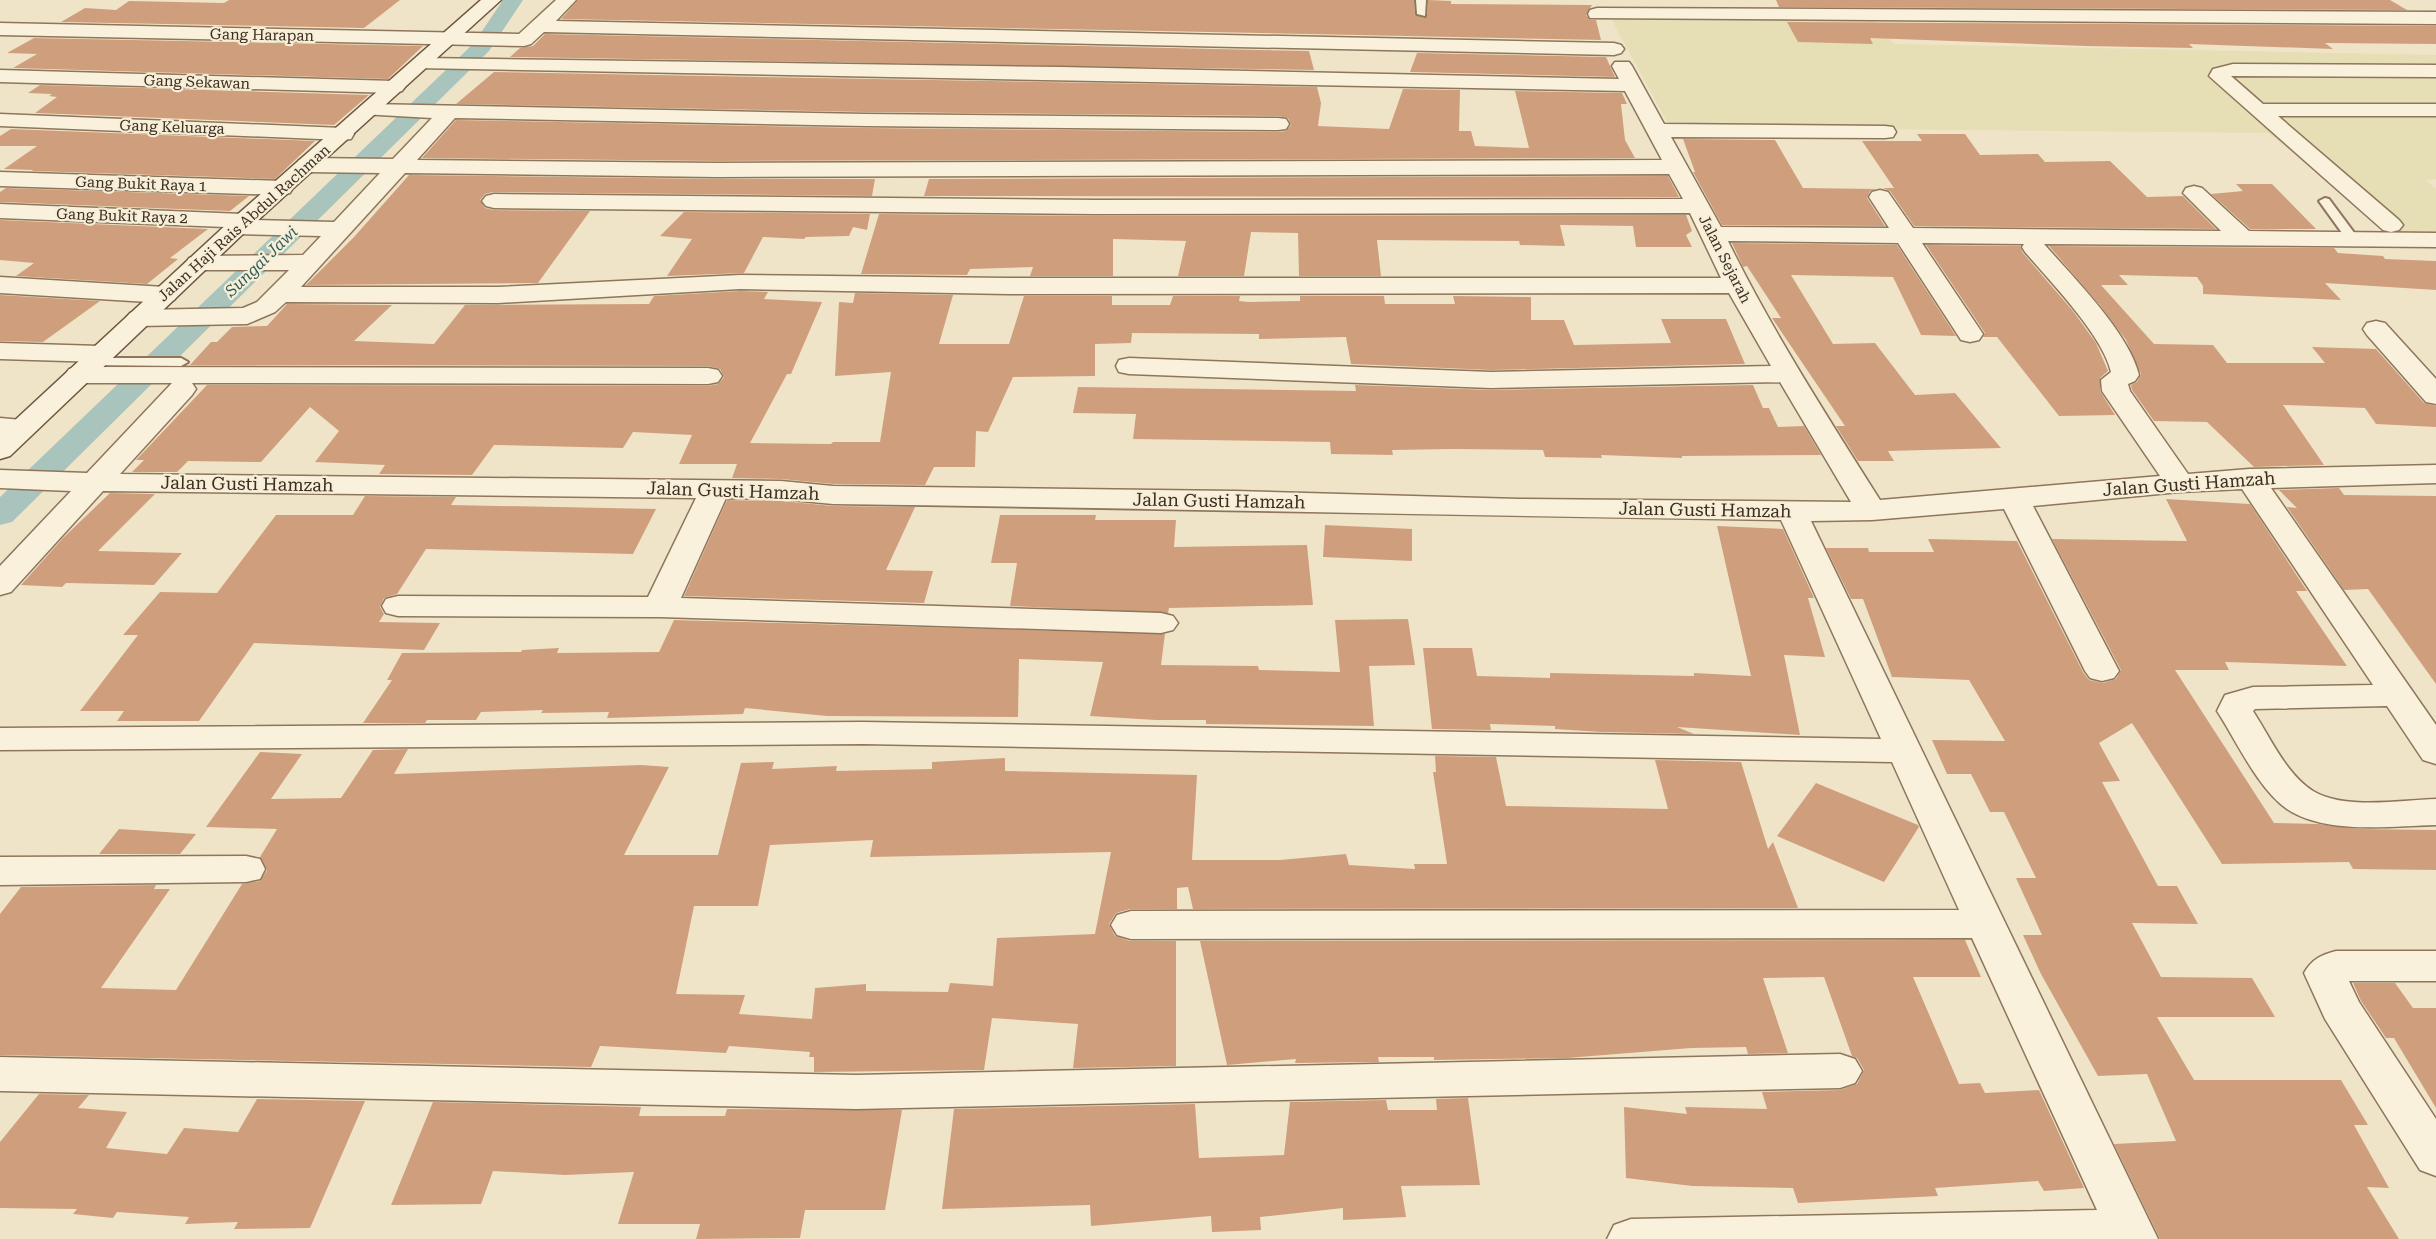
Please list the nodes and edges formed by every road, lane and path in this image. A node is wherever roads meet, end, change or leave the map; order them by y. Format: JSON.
{"nodes":[{"id":1,"x":492,"y":0,"type":"edge"},
{"id":2,"x":567,"y":0,"type":"edge"},
{"id":3,"x":1421,"y":0,"type":"edge"},
{"id":4,"x":1594,"y":7,"type":"edge"},
{"id":5,"x":1422,"y":14,"type":"dead end"},
{"id":6,"x":2436,"y":18,"type":"edge"},
{"id":7,"x":539,"y":26,"type":"junction"},
{"id":8,"x":0,"y":29,"type":"edge"},
{"id":9,"x":460,"y":40,"type":"junction"},
{"id":10,"x":1614,"y":49,"type":"junction"},
{"id":11,"x":431,"y":64,"type":"junction"},
{"id":12,"x":2436,"y":71,"type":"edge"},
{"id":13,"x":0,"y":76,"type":"edge"},
{"id":14,"x":1632,"y":85,"type":"junction"},
{"id":15,"x":395,"y":87,"type":"junction"},
{"id":16,"x":1053,"y":97,"type":"junction"},
{"id":17,"x":2259,"y":110,"type":"junction"},
{"id":18,"x":2436,"y":110,"type":"edge"},
{"id":19,"x":375,"y":111,"type":"junction"},
{"id":20,"x":443,"y":113,"type":"junction"},
{"id":21,"x":0,"y":120,"type":"edge"},
{"id":22,"x":1278,"y":124,"type":"dead end"},
{"id":23,"x":1656,"y":130,"type":"junction"},
{"id":24,"x":1886,"y":132,"type":"dead end"},
{"id":25,"x":343,"y":134,"type":"junction"},
{"id":26,"x":982,"y":145,"type":"junction"},
{"id":27,"x":316,"y":165,"type":"junction"},
{"id":28,"x":389,"y":167,"type":"junction"},
{"id":29,"x":1676,"y":167,"type":"junction"},
{"id":30,"x":717,"y":170,"type":"junction"},
{"id":31,"x":0,"y":179,"type":"edge"},
{"id":32,"x":282,"y":188,"type":"junction"},
{"id":33,"x":2194,"y":193,"type":"dead end"},
{"id":34,"x":1880,"y":196,"type":"dead end"},
{"id":35,"x":494,"y":201,"type":"dead end"},
{"id":36,"x":2325,"y":201,"type":"dead end"},
{"id":37,"x":693,"y":202,"type":"junction"},
{"id":38,"x":1698,"y":206,"type":"junction"},
{"id":39,"x":0,"y":211,"type":"edge"},
{"id":40,"x":240,"y":224,"type":"junction"},
{"id":41,"x":2391,"y":225,"type":"dead end"},
{"id":42,"x":334,"y":229,"type":"junction"},
{"id":43,"x":1713,"y":234,"type":"junction"},
{"id":44,"x":1907,"y":236,"type":"junction"},
{"id":45,"x":2245,"y":240,"type":"junction"},
{"id":46,"x":2436,"y":240,"type":"edge"},
{"id":47,"x":2354,"y":241,"type":"junction"},
{"id":48,"x":2034,"y":247,"type":"dead end"},
{"id":49,"x":309,"y":262,"type":"junction"},
{"id":50,"x":198,"y":263,"type":"junction"},
{"id":51,"x":0,"y":285,"type":"edge"},
{"id":52,"x":1737,"y":285,"type":"junction"},
{"id":53,"x":280,"y":294,"type":"junction"},
{"id":54,"x":168,"y":306,"type":"junction"},
{"id":55,"x":2376,"y":329,"type":"dead end"},
{"id":56,"x":1970,"y":334,"type":"dead end"},
{"id":57,"x":0,"y":351,"type":"edge"},
{"id":58,"x":100,"y":366,"type":"junction"},
{"id":59,"x":1129,"y":366,"type":"dead end"},
{"id":60,"x":174,"y":372,"type":"junction"},
{"id":61,"x":1789,"y":374,"type":"junction"},
{"id":62,"x":708,"y":376,"type":"dead end"},
{"id":63,"x":2436,"y":396,"type":"edge"},
{"id":64,"x":12,"y":427,"type":"edge"},
{"id":65,"x":0,"y":450,"type":"edge"},
{"id":66,"x":2436,"y":474,"type":"edge"},
{"id":67,"x":2249,"y":478,"type":"junction"},
{"id":68,"x":0,"y":479,"type":"edge"},
{"id":69,"x":85,"y":482,"type":"junction"},
{"id":70,"x":2180,"y":483,"type":"junction"},
{"id":71,"x":715,"y":489,"type":"junction"},
{"id":72,"x":2014,"y":499,"type":"junction"},
{"id":73,"x":1872,"y":510,"type":"junction"},
{"id":74,"x":1792,"y":512,"type":"junction"},
{"id":75,"x":0,"y":585,"type":"edge"},
{"id":76,"x":399,"y":606,"type":"dead end"},
{"id":77,"x":660,"y":607,"type":"junction"},
{"id":78,"x":1161,"y":623,"type":"dead end"},
{"id":79,"x":2102,"y":671,"type":"dead end"},
{"id":80,"x":2396,"y":695,"type":"junction"},
{"id":81,"x":0,"y":740,"type":"edge"},
{"id":82,"x":1905,"y":751,"type":"junction"},
{"id":83,"x":2436,"y":752,"type":"edge"},
{"id":84,"x":2436,"y":812,"type":"edge"},
{"id":85,"x":246,"y":869,"type":"dead end"},
{"id":86,"x":0,"y":872,"type":"edge"},
{"id":87,"x":1987,"y":924,"type":"junction"},
{"id":88,"x":1131,"y":925,"type":"dead end"},
{"id":89,"x":2436,"y":966,"type":"edge"},
{"id":90,"x":1840,"y":1071,"type":"dead end"},
{"id":91,"x":0,"y":1074,"type":"edge"},
{"id":92,"x":2436,"y":1157,"type":"edge"},
{"id":93,"x":2132,"y":1234,"type":"edge"},
{"id":94,"x":1631,"y":1239,"type":"edge"}],
"edges":[{"from":1,"to":9,"type":"street","name":"Jalan Haji Rais Abdul Rachman"},
{"from":2,"to":7,"type":"street"},
{"from":3,"to":5,"type":"lane"},
{"from":4,"to":6,"type":"street"},
{"from":4,"to":10,"type":"street","name":"Jalan Sejarah"},
{"from":7,"to":9,"type":"street","name":"Gang Harapan"},
{"from":7,"to":10,"type":"street"},
{"from":8,"to":9,"type":"street","name":"Gang Harapan"},
{"from":9,"to":11,"type":"street","name":"Jalan Haji Rais Abdul Rachman"},
{"from":10,"to":14,"type":"street","name":"Jalan Sejarah"},
{"from":11,"to":15,"type":"street","name":"Jalan Haji Rais Abdul Rachman"},
{"from":11,"to":16,"type":"street"},
{"from":12,"to":17,"type":"street"},
{"from":13,"to":15,"type":"street","name":"Gang Sekawan"},
{"from":14,"to":16,"type":"street"},
{"from":14,"to":23,"type":"street","name":"Jalan Sejarah"},
{"from":15,"to":19,"type":"street","name":"Jalan Haji Rais Abdul Rachman"},
{"from":16,"to":22,"type":"street"},
{"from":16,"to":26,"type":"street"},
{"from":17,"to":18,"type":"street"},
{"from":17,"to":41,"type":"street"},
{"from":19,"to":20,"type":"street"},
{"from":19,"to":25,"type":"street","name":"Jalan Haji Rais Abdul Rachman"},
{"from":20,"to":26,"type":"street"},
{"from":20,"to":28,"type":"street"},
{"from":21,"to":25,"type":"street","name":"Gang Keluarga"},
{"from":23,"to":24,"type":"street"},
{"from":23,"to":29,"type":"street","name":"Jalan Sejarah"},
{"from":25,"to":27,"type":"street","name":"Jalan Haji Rais Abdul Rachman"},
{"from":26,"to":29,"type":"street"},
{"from":26,"to":30,"type":"street"},
{"from":27,"to":28,"type":"street"},
{"from":27,"to":32,"type":"street","name":"Jalan Haji Rais Abdul Rachman"},
{"from":28,"to":30,"type":"street"},
{"from":28,"to":42,"type":"street"},
{"from":29,"to":38,"type":"street","name":"Jalan Sejarah"},
{"from":30,"to":37,"type":"street"},
{"from":31,"to":32,"type":"street","name":"Gang Bukit Raya 1"},
{"from":32,"to":40,"type":"street","name":"Jalan Haji Rais Abdul Rachman"},
{"from":33,"to":45,"type":"street"},
{"from":34,"to":44,"type":"street"},
{"from":35,"to":37,"type":"street"},
{"from":36,"to":47,"type":"lane"},
{"from":37,"to":38,"type":"street"},
{"from":38,"to":43,"type":"street","name":"Jalan Sejarah"},
{"from":39,"to":40,"type":"street","name":"Gang Bukit Raya 2"},
{"from":40,"to":42,"type":"street","name":"Gang Bukit Raya 2"},
{"from":40,"to":50,"type":"street","name":"Jalan Haji Rais Abdul Rachman"},
{"from":42,"to":49,"type":"street"},
{"from":43,"to":44,"type":"street"},
{"from":43,"to":52,"type":"street","name":"Jalan Sejarah"},
{"from":44,"to":45,"type":"street"},
{"from":44,"to":56,"type":"street"},
{"from":45,"to":47,"type":"street"},
{"from":46,"to":47,"type":"street"},
{"from":48,"to":70,"type":"street"},
{"from":49,"to":50,"type":"street"},
{"from":49,"to":53,"type":"street"},
{"from":50,"to":54,"type":"street","name":"Jalan Haji Rais Abdul Rachman"},
{"from":51,"to":54,"type":"street"},
{"from":52,"to":53,"type":"street"},
{"from":52,"to":61,"type":"street","name":"Jalan Sejarah"},
{"from":53,"to":54,"type":"street"},
{"from":54,"to":58,"type":"street"},
{"from":55,"to":63,"type":"street"},
{"from":57,"to":58,"type":"street"},
{"from":58,"to":60,"type":"street"},
{"from":58,"to":64,"type":"street"},
{"from":59,"to":61,"type":"street"},
{"from":60,"to":62,"type":"street"},
{"from":60,"to":69,"type":"street"},
{"from":61,"to":73,"type":"street","name":"Jalan Sejarah"},
{"from":64,"to":65,"type":"street"},
{"from":66,"to":67,"type":"street","name":"Jalan Gusti Hamzah"},
{"from":67,"to":70,"type":"street","name":"Jalan Gusti Hamzah"},
{"from":67,"to":80,"type":"street"},
{"from":68,"to":69,"type":"street","name":"Jalan Gusti Hamzah"},
{"from":69,"to":71,"type":"street","name":"Jalan Gusti Hamzah"},
{"from":69,"to":75,"type":"street"},
{"from":70,"to":72,"type":"street","name":"Jalan Gusti Hamzah"},
{"from":71,"to":74,"type":"street","name":"Jalan Gusti Hamzah"},
{"from":71,"to":77,"type":"street"},
{"from":72,"to":73,"type":"street","name":"Jalan Gusti Hamzah"},
{"from":72,"to":79,"type":"street"},
{"from":73,"to":74,"type":"street","name":"Jalan Gusti Hamzah"},
{"from":74,"to":82,"type":"street"},
{"from":76,"to":77,"type":"street"},
{"from":77,"to":78,"type":"street"},
{"from":80,"to":83,"type":"street"},
{"from":80,"to":84,"type":"street"},
{"from":81,"to":82,"type":"street"},
{"from":82,"to":87,"type":"street"},
{"from":85,"to":86,"type":"street"},
{"from":87,"to":88,"type":"street"},
{"from":87,"to":93,"type":"street"},
{"from":89,"to":92,"type":"street"},
{"from":90,"to":91,"type":"street"},
{"from":93,"to":94,"type":"street"}]}
